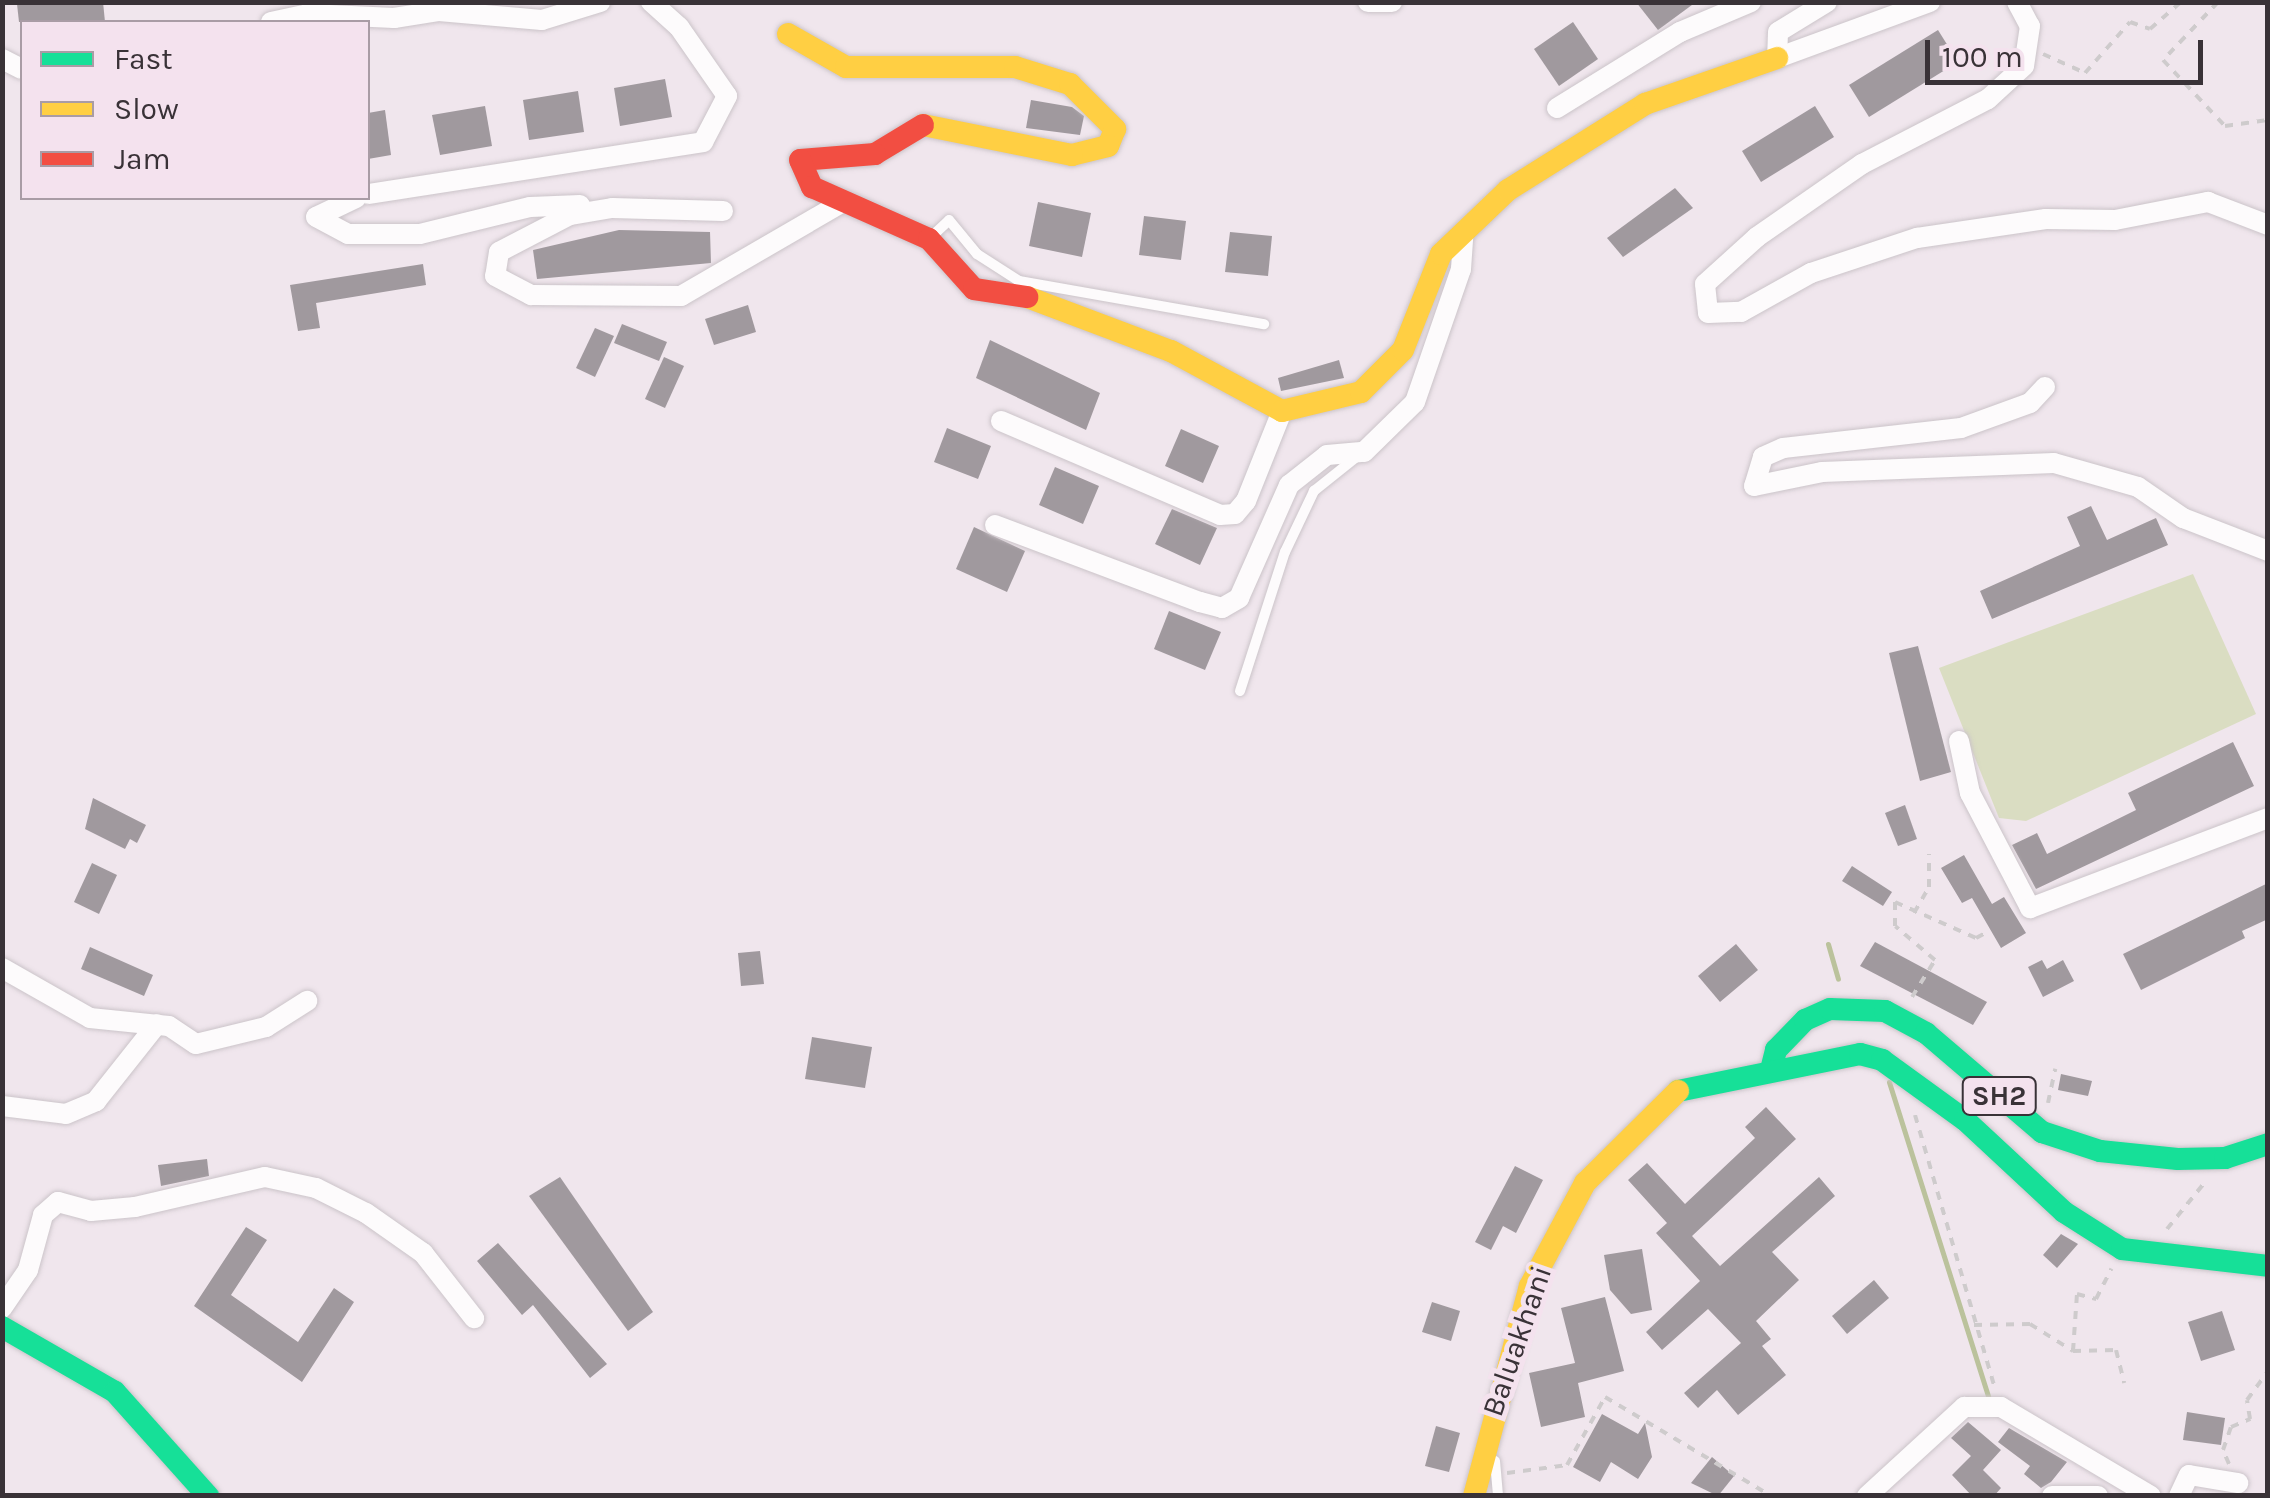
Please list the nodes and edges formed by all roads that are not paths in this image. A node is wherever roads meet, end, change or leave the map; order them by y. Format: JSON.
{"nodes":[{"id":1,"x":600,"y":2,"type":"edge"},
{"id":2,"x":651,"y":2,"type":"edge"},
{"id":3,"x":1368,"y":2,"type":"edge"},
{"id":4,"x":1751,"y":2,"type":"edge"},
{"id":5,"x":1827,"y":2,"type":"edge"},
{"id":6,"x":1930,"y":2,"type":"edge"},
{"id":7,"x":2017,"y":2,"type":"edge"},
{"id":8,"x":1390,"y":3,"type":"edge"},
{"id":9,"x":280,"y":20,"type":"edge"},
{"id":10,"x":788,"y":34,"type":"dead end"},
{"id":11,"x":1777,"y":58,"type":"junction"},
{"id":12,"x":1558,"y":108,"type":"dead end"},
{"id":13,"x":370,"y":194,"type":"edge"},
{"id":14,"x":352,"y":200,"type":"edge"},
{"id":15,"x":840,"y":204,"type":"junction"},
{"id":16,"x":612,"y":208,"type":"junction"},
{"id":17,"x":723,"y":211,"type":"dead end"},
{"id":18,"x":2268,"y":225,"type":"edge"},
{"id":19,"x":1463,"y":237,"type":"junction"},
{"id":20,"x":929,"y":239,"type":"junction"},
{"id":21,"x":1264,"y":324,"type":"dead end"},
{"id":22,"x":2045,"y":387,"type":"dead end"},
{"id":23,"x":1282,"y":411,"type":"junction"},
{"id":24,"x":1001,"y":421,"type":"dead end"},
{"id":25,"x":1364,"y":452,"type":"junction"},
{"id":26,"x":994,"y":525,"type":"dead end"},
{"id":27,"x":2268,"y":551,"type":"edge"},
{"id":28,"x":1240,"y":691,"type":"dead end"},
{"id":29,"x":1959,"y":741,"type":"dead end"},
{"id":30,"x":2268,"y":818,"type":"edge"},
{"id":31,"x":2,"y":968,"type":"edge"},
{"id":32,"x":307,"y":1000,"type":"dead end"},
{"id":33,"x":157,"y":1024,"type":"junction"},
{"id":34,"x":1771,"y":1070,"type":"junction"},
{"id":35,"x":2,"y":1106,"type":"edge"},
{"id":36,"x":2268,"y":1144,"type":"edge"},
{"id":37,"x":2268,"y":1266,"type":"edge"},
{"id":38,"x":2,"y":1308,"type":"edge"},
{"id":39,"x":474,"y":1318,"type":"dead end"},
{"id":40,"x":2,"y":1327,"type":"edge"},
{"id":41,"x":1488,"y":1426,"type":"junction"},
{"id":42,"x":2238,"y":1483,"type":"road end"},
{"id":43,"x":208,"y":1496,"type":"edge"},
{"id":44,"x":1474,"y":1496,"type":"edge"},
{"id":45,"x":1498,"y":1496,"type":"edge"},
{"id":46,"x":1867,"y":1496,"type":"edge"},
{"id":47,"x":2052,"y":1496,"type":"edge"},
{"id":48,"x":2098,"y":1496,"type":"edge"},
{"id":49,"x":2151,"y":1496,"type":"edge"},
{"id":50,"x":2178,"y":1496,"type":"edge"}],
"edges":[{"from":1,"to":9,"type":"street"},
{"from":2,"to":13,"type":"street"},
{"from":3,"to":8,"type":"street"},
{"from":4,"to":12,"type":"street"},
{"from":5,"to":11,"type":"street"},
{"from":6,"to":11,"type":"street"},
{"from":7,"to":18,"type":"street"},
{"from":10,"to":15,"type":"main road"},
{"from":11,"to":19,"type":"main road"},
{"from":14,"to":16,"type":"street"},
{"from":15,"to":16,"type":"street"},
{"from":15,"to":20,"type":"main road"},
{"from":16,"to":17,"type":"street"},
{"from":19,"to":23,"type":"main road"},
{"from":19,"to":25,"type":"street"},
{"from":20,"to":21,"type":"lane"},
{"from":20,"to":23,"type":"main road"},
{"from":22,"to":27,"type":"street"},
{"from":23,"to":24,"type":"street"},
{"from":25,"to":26,"type":"street"},
{"from":25,"to":28,"type":"lane"},
{"from":29,"to":30,"type":"street"},
{"from":31,"to":33,"type":"street"},
{"from":32,"to":33,"type":"street"},
{"from":33,"to":35,"type":"street"},
{"from":34,"to":36,"type":"main road","number":"SH2"},
{"from":34,"to":37,"type":"main road","name":"Baluakhani"},
{"from":34,"to":41,"type":"main road","name":"Baluakhani"},
{"from":38,"to":39,"type":"street"},
{"from":40,"to":43,"type":"main road"},
{"from":41,"to":44,"type":"main road","name":"Baluakhani"},
{"from":41,"to":45,"type":"lane"},
{"from":42,"to":50,"type":"street"},
{"from":46,"to":49,"type":"street"},
{"from":47,"to":48,"type":"street"}]}
